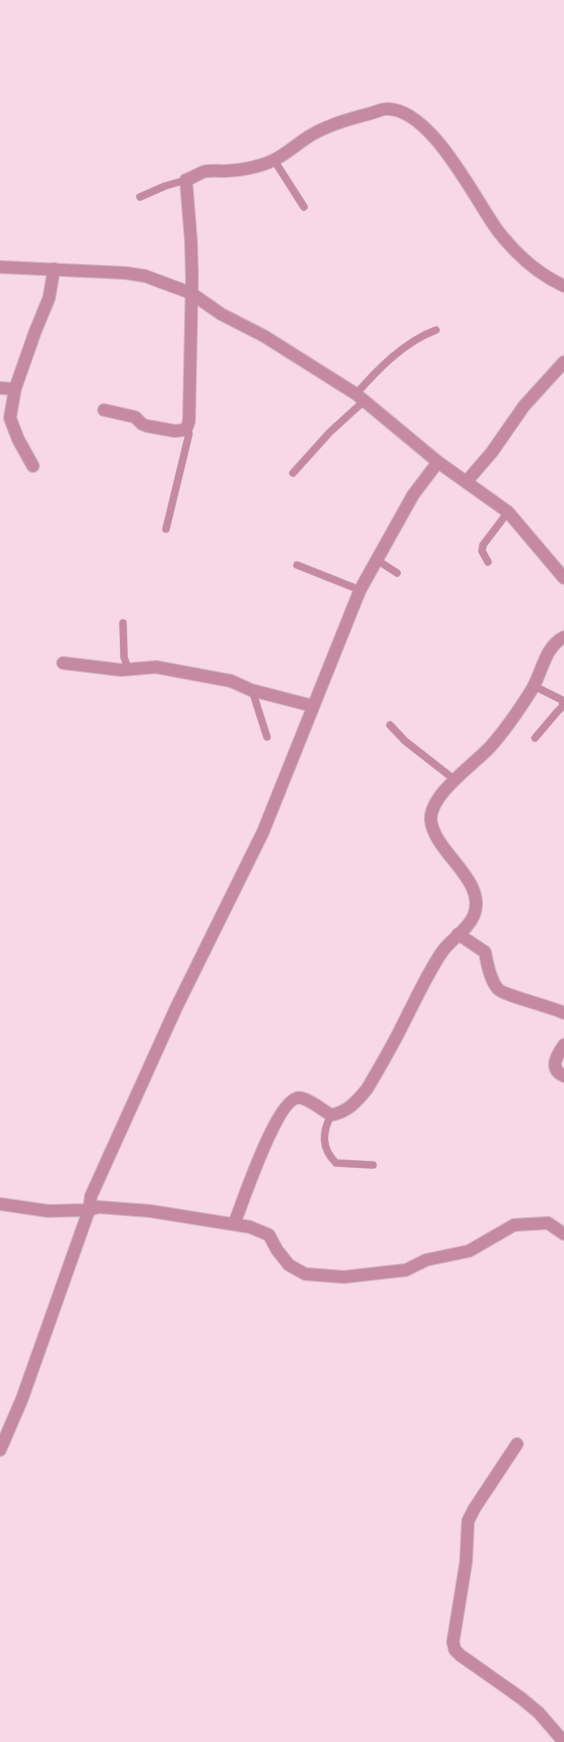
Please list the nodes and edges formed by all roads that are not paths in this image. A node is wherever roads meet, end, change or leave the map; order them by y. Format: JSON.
{"nodes":[{"id":1,"x":274,"y":160,"type":"junction"},
{"id":2,"x":186,"y":180,"type":"junction"},
{"id":3,"x":140,"y":197,"type":"dead end"},
{"id":4,"x":304,"y":207,"type":"dead end"},
{"id":5,"x":0,"y":267,"type":"edge"},
{"id":6,"x":54,"y":269,"type":"junction"},
{"id":7,"x":564,"y":286,"type":"edge"},
{"id":8,"x":191,"y":293,"type":"junction"},
{"id":9,"x":436,"y":330,"type":"dead end"},
{"id":10,"x":564,"y":362,"type":"edge"},
{"id":11,"x":0,"y":388,"type":"edge"},
{"id":12,"x":15,"y":389,"type":"junction"},
{"id":13,"x":360,"y":397,"type":"junction"},
{"id":14,"x":104,"y":410,"type":"dead end"},
{"id":15,"x":187,"y":427,"type":"junction"},
{"id":16,"x":438,"y":462,"type":"junction"},
{"id":17,"x":33,"y":466,"type":"dead end"},
{"id":18,"x":293,"y":473,"type":"dead end"},
{"id":19,"x":467,"y":481,"type":"junction"},
{"id":20,"x":508,"y":512,"type":"junction"},
{"id":21,"x":166,"y":529,"type":"dead end"},
{"id":22,"x":378,"y":560,"type":"junction"},
{"id":23,"x":488,"y":562,"type":"dead end"},
{"id":24,"x":297,"y":565,"type":"dead end"},
{"id":25,"x":397,"y":573,"type":"dead end"},
{"id":26,"x":564,"y":578,"type":"edge"},
{"id":27,"x":360,"y":590,"type":"junction"},
{"id":28,"x":123,"y":623,"type":"dead end"},
{"id":29,"x":564,"y":637,"type":"edge"},
{"id":30,"x":63,"y":663,"type":"dead end"},
{"id":31,"x":128,"y":668,"type":"junction"},
{"id":32,"x":534,"y":686,"type":"junction"},
{"id":33,"x":251,"y":690,"type":"junction"},
{"id":34,"x":313,"y":706,"type":"junction"},
{"id":35,"x":390,"y":725,"type":"dead end"},
{"id":36,"x":267,"y":737,"type":"dead end"},
{"id":37,"x":535,"y":738,"type":"dead end"},
{"id":38,"x":456,"y":781,"type":"junction"},
{"id":39,"x":458,"y":934,"type":"junction"},
{"id":40,"x":564,"y":1012,"type":"edge"},
{"id":41,"x":564,"y":1045,"type":"edge"},
{"id":42,"x":564,"y":1076,"type":"edge"},
{"id":43,"x":331,"y":1115,"type":"junction"},
{"id":44,"x":373,"y":1165,"type":"dead end"},
{"id":45,"x":0,"y":1204,"type":"edge"},
{"id":46,"x":88,"y":1210,"type":"junction"},
{"id":47,"x":234,"y":1224,"type":"junction"},
{"id":48,"x":564,"y":1234,"type":"edge"},
{"id":49,"x":517,"y":1444,"type":"dead end"},
{"id":50,"x":0,"y":1450,"type":"edge"},
{"id":51,"x":564,"y":1742,"type":"edge"}],
"edges":[{"from":1,"to":2,"type":"street"},
{"from":1,"to":4,"type":"lane"},
{"from":1,"to":7,"type":"street"},
{"from":2,"to":3,"type":"lane"},
{"from":2,"to":8,"type":"street"},
{"from":5,"to":6,"type":"street"},
{"from":6,"to":8,"type":"street"},
{"from":6,"to":12,"type":"street"},
{"from":8,"to":13,"type":"street"},
{"from":8,"to":15,"type":"street"},
{"from":9,"to":13,"type":"lane"},
{"from":10,"to":19,"type":"street"},
{"from":11,"to":12,"type":"street"},
{"from":12,"to":17,"type":"street"},
{"from":13,"to":16,"type":"street"},
{"from":13,"to":18,"type":"lane"},
{"from":14,"to":15,"type":"street"},
{"from":15,"to":21,"type":"lane"},
{"from":16,"to":19,"type":"street"},
{"from":16,"to":22,"type":"street"},
{"from":19,"to":20,"type":"street"},
{"from":20,"to":23,"type":"lane"},
{"from":20,"to":26,"type":"street"},
{"from":22,"to":25,"type":"lane"},
{"from":22,"to":27,"type":"street"},
{"from":24,"to":27,"type":"lane"},
{"from":27,"to":34,"type":"street"},
{"from":28,"to":31,"type":"lane"},
{"from":29,"to":32,"type":"street"},
{"from":30,"to":31,"type":"street"},
{"from":31,"to":33,"type":"street"},
{"from":32,"to":37,"type":"lane"},
{"from":32,"to":38,"type":"street"},
{"from":33,"to":34,"type":"street"},
{"from":33,"to":36,"type":"lane"},
{"from":34,"to":46,"type":"street"},
{"from":35,"to":38,"type":"lane"},
{"from":38,"to":39,"type":"street"},
{"from":39,"to":40,"type":"street"},
{"from":39,"to":43,"type":"street"},
{"from":41,"to":42,"type":"street"},
{"from":43,"to":44,"type":"lane"},
{"from":43,"to":47,"type":"street"},
{"from":45,"to":46,"type":"street"},
{"from":46,"to":47,"type":"street"},
{"from":46,"to":50,"type":"street"},
{"from":47,"to":48,"type":"street"},
{"from":49,"to":51,"type":"street"}]}
